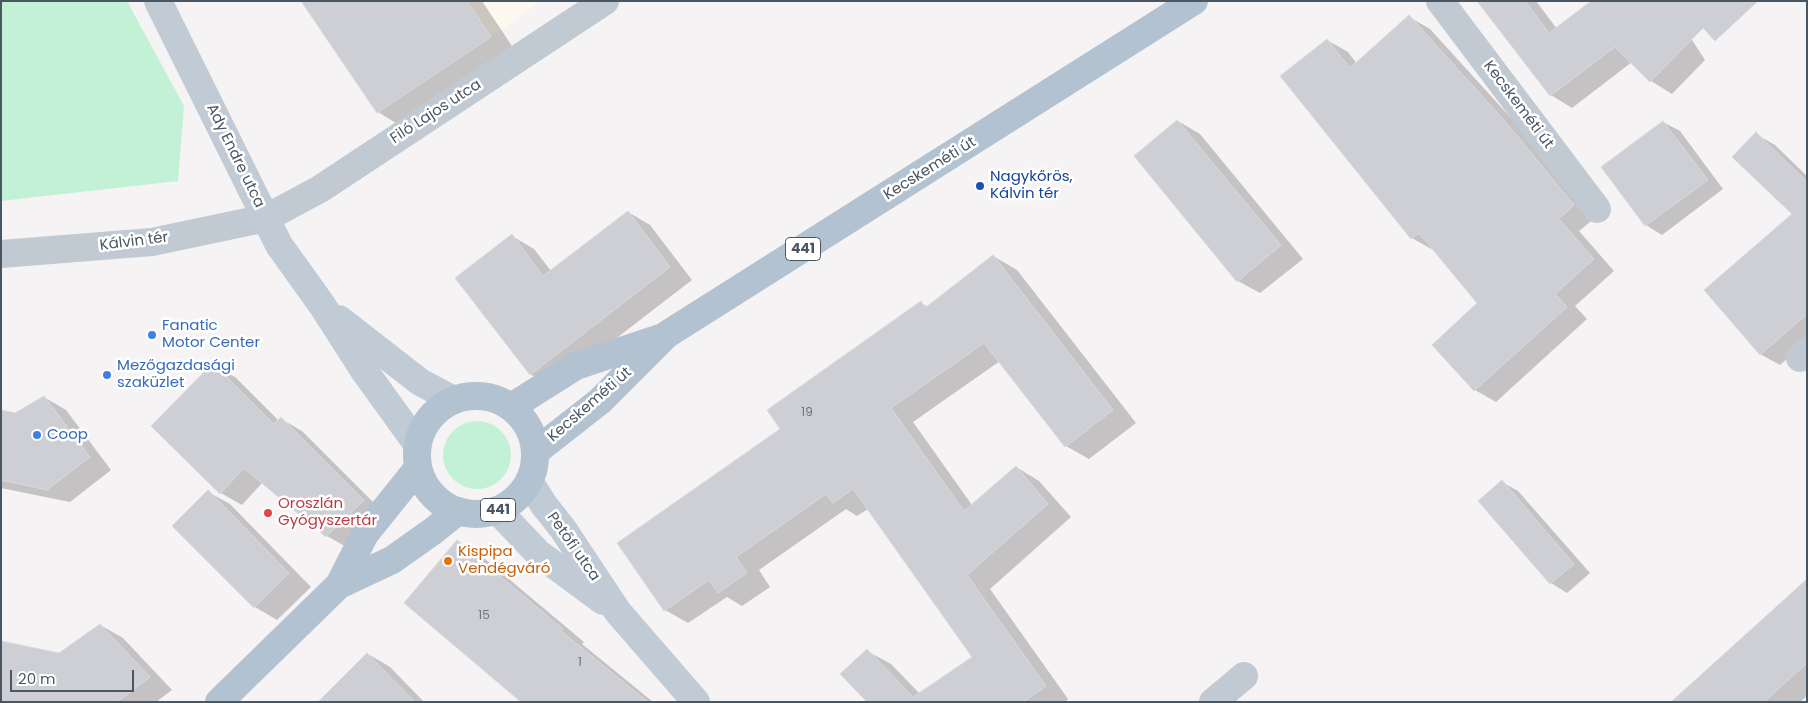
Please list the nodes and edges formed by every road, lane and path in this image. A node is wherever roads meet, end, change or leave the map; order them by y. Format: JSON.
{"nodes":[{"id":1,"x":158,"y":1,"type":"edge"},
{"id":2,"x":605,"y":1,"type":"edge"},
{"id":3,"x":1194,"y":1,"type":"edge"},
{"id":4,"x":1440,"y":1,"type":"edge"},
{"id":5,"x":1597,"y":209,"type":"dead end"},
{"id":6,"x":266,"y":218,"type":"junction"},
{"id":7,"x":1,"y":254,"type":"edge"},
{"id":8,"x":322,"y":306,"type":"junction"},
{"id":9,"x":666,"y":336,"type":"junction"},
{"id":10,"x":454,"y":400,"type":"junction"},
{"id":11,"x":511,"y":407,"type":"junction"},
{"id":12,"x":535,"y":452,"type":"junction"},
{"id":13,"x":418,"y":456,"type":"junction"},
{"id":14,"x":529,"y":481,"type":"junction"},
{"id":15,"x":497,"y":510,"type":"junction"},
{"id":16,"x":458,"y":511,"type":"junction"},
{"id":17,"x":340,"y":584,"type":"junction"},
{"id":18,"x":618,"y":612,"type":"junction"},
{"id":19,"x":1244,"y":676,"type":"dead end"},
{"id":20,"x":219,"y":702,"type":"edge"},
{"id":21,"x":696,"y":702,"type":"edge"},
{"id":22,"x":1213,"y":702,"type":"edge"}],
"edges":[{"from":1,"to":6,"type":"main road","name":"Ady Endre utca"},
{"from":2,"to":6,"type":"street","name":"Filó Lajos utca"},
{"from":3,"to":9,"type":"main road","name":"Kecskeméti út","number":"441"},
{"from":4,"to":5,"type":"street","name":"Kecskeméti út"},
{"from":6,"to":7,"type":"street","name":"Kálvin tér"},
{"from":6,"to":8,"type":"main road","name":"Ady Endre utca"},
{"from":8,"to":10,"type":"main road","name":"Ady Endre utca"},
{"from":8,"to":13,"type":"main road","name":"Ady Endre utca"},
{"from":9,"to":11,"type":"main road","name":"Kecskeméti út","number":"441"},
{"from":9,"to":12,"type":"main road","name":"Kecskeméti út","number":"441"},
{"from":10,"to":11,"type":"main road","number":"441"},
{"from":10,"to":13,"type":"main road","number":"441"},
{"from":11,"to":12,"type":"main road","number":"441"},
{"from":12,"to":14,"type":"main road","number":"441"},
{"from":13,"to":16,"type":"main road","number":"441"},
{"from":13,"to":17,"type":"main road","number":"441"},
{"from":14,"to":15,"type":"main road","number":"441"},
{"from":14,"to":18,"type":"main road","name":"Petőfi utca"},
{"from":15,"to":16,"type":"main road","number":"441"},
{"from":15,"to":18,"type":"main road","name":"Petőfi utca"},
{"from":16,"to":17,"type":"main road","number":"441"},
{"from":17,"to":20,"type":"main road","number":"441"},
{"from":18,"to":21,"type":"main road","name":"Petőfi utca"},
{"from":19,"to":22,"type":"street"}]}
